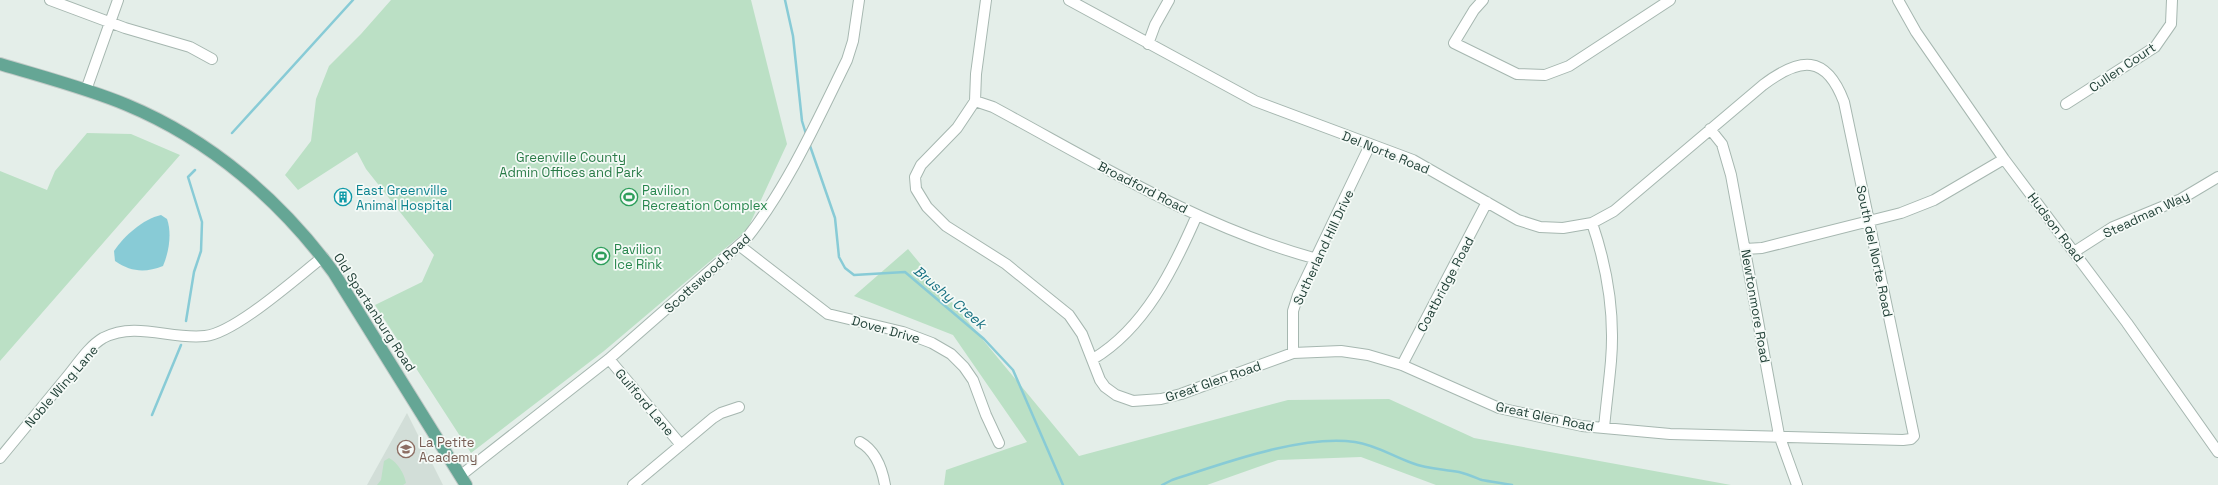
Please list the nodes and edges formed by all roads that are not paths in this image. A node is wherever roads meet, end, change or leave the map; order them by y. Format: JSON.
{"nodes":[{"id":1,"x":50,"y":0,"type":"edge"},
{"id":2,"x":118,"y":0,"type":"edge"},
{"id":3,"x":859,"y":0,"type":"edge"},
{"id":4,"x":986,"y":0,"type":"edge"},
{"id":5,"x":1069,"y":0,"type":"edge"},
{"id":6,"x":1169,"y":0,"type":"edge"},
{"id":7,"x":1483,"y":0,"type":"edge"},
{"id":8,"x":1670,"y":0,"type":"edge"},
{"id":9,"x":1898,"y":0,"type":"edge"},
{"id":10,"x":2172,"y":0,"type":"edge"},
{"id":11,"x":109,"y":22,"type":"junction"},
{"id":12,"x":1148,"y":44,"type":"junction"},
{"id":13,"x":212,"y":59,"type":"dead end"},
{"id":14,"x":0,"y":64,"type":"edge"},
{"id":15,"x":86,"y":90,"type":"junction"},
{"id":16,"x":975,"y":101,"type":"junction"},
{"id":17,"x":2066,"y":104,"type":"dead end"},
{"id":18,"x":1710,"y":129,"type":"junction"},
{"id":19,"x":1370,"y":145,"type":"junction"},
{"id":20,"x":2004,"y":159,"type":"junction"},
{"id":21,"x":2218,"y":177,"type":"edge"},
{"id":22,"x":1487,"y":202,"type":"junction"},
{"id":23,"x":1197,"y":214,"type":"junction"},
{"id":24,"x":1870,"y":222,"type":"junction"},
{"id":25,"x":1592,"y":223,"type":"junction"},
{"id":26,"x":740,"y":246,"type":"junction"},
{"id":27,"x":1745,"y":249,"type":"junction"},
{"id":28,"x":2074,"y":252,"type":"junction"},
{"id":29,"x":323,"y":257,"type":"junction"},
{"id":30,"x":1317,"y":259,"type":"junction"},
{"id":31,"x":1293,"y":353,"type":"junction"},
{"id":32,"x":1093,"y":358,"type":"junction"},
{"id":33,"x":609,"y":359,"type":"junction"},
{"id":34,"x":1402,"y":365,"type":"junction"},
{"id":35,"x":739,"y":407,"type":"dead end"},
{"id":36,"x":1604,"y":428,"type":"junction"},
{"id":37,"x":1779,"y":435,"type":"junction"},
{"id":38,"x":860,"y":442,"type":"dead end"},
{"id":39,"x":999,"y":443,"type":"dead end"},
{"id":40,"x":681,"y":445,"type":"junction"},
{"id":41,"x":2218,"y":452,"type":"edge"},
{"id":42,"x":0,"y":458,"type":"edge"},
{"id":43,"x":463,"y":481,"type":"edge"},
{"id":44,"x":633,"y":485,"type":"edge"},
{"id":45,"x":885,"y":485,"type":"edge"},
{"id":46,"x":1797,"y":485,"type":"edge"}],
"edges":[{"from":1,"to":11,"type":"street"},
{"from":2,"to":11,"type":"street"},
{"from":3,"to":26,"type":"street","name":"Scottswood Road"},
{"from":4,"to":16,"type":"street"},
{"from":5,"to":12,"type":"street","name":"Del Norte Road"},
{"from":6,"to":12,"type":"street"},
{"from":7,"to":8,"type":"street"},
{"from":9,"to":20,"type":"street","name":"Hudson Road"},
{"from":10,"to":17,"type":"street","name":"Cullen Court"},
{"from":11,"to":13,"type":"street"},
{"from":11,"to":15,"type":"street"},
{"from":12,"to":19,"type":"street","name":"Del Norte Road"},
{"from":14,"to":15,"type":"main road","name":"Old Spartanburg Road"},
{"from":15,"to":29,"type":"main road","name":"Old Spartanburg Road"},
{"from":16,"to":23,"type":"street","name":"Broadford Road"},
{"from":16,"to":32,"type":"street","name":"Great Glen Road"},
{"from":18,"to":24,"type":"street","name":"South del Norte Road"},
{"from":18,"to":25,"type":"street","name":"Del Norte Road"},
{"from":18,"to":27,"type":"street","name":"Newtonmore Road"},
{"from":19,"to":22,"type":"street","name":"Del Norte Road"},
{"from":19,"to":30,"type":"street","name":"Sutherland Hill Drive"},
{"from":20,"to":24,"type":"street"},
{"from":20,"to":28,"type":"street","name":"Hudson Road"},
{"from":21,"to":28,"type":"street","name":"Steadman Way"},
{"from":22,"to":25,"type":"street","name":"Del Norte Road"},
{"from":22,"to":34,"type":"street","name":"Coatbridge Road"},
{"from":23,"to":30,"type":"street","name":"Broadford Road"},
{"from":23,"to":32,"type":"street"},
{"from":24,"to":27,"type":"street"},
{"from":24,"to":37,"type":"street","name":"South del Norte Road"},
{"from":25,"to":36,"type":"street"},
{"from":26,"to":33,"type":"street","name":"Scottswood Road"},
{"from":26,"to":39,"type":"street","name":"Dover Drive"},
{"from":27,"to":37,"type":"street","name":"Newtonmore Road"},
{"from":28,"to":41,"type":"street","name":"Hudson Road"},
{"from":29,"to":42,"type":"street","name":"Noble Wing Lane"},
{"from":29,"to":43,"type":"main road","name":"Old Spartanburg Road"},
{"from":30,"to":31,"type":"street","name":"Sutherland Hill Drive"},
{"from":31,"to":32,"type":"street","name":"Great Glen Road"},
{"from":31,"to":34,"type":"street","name":"Great Glen Road"},
{"from":33,"to":40,"type":"street","name":"Guilford Lane"},
{"from":33,"to":43,"type":"street","name":"Scottswood Road"},
{"from":34,"to":36,"type":"street","name":"Great Glen Road"},
{"from":35,"to":40,"type":"street"},
{"from":36,"to":37,"type":"street","name":"Great Glen Road"},
{"from":37,"to":46,"type":"street","name":"Newtonmore Road"},
{"from":38,"to":45,"type":"street"},
{"from":40,"to":44,"type":"street"}]}
